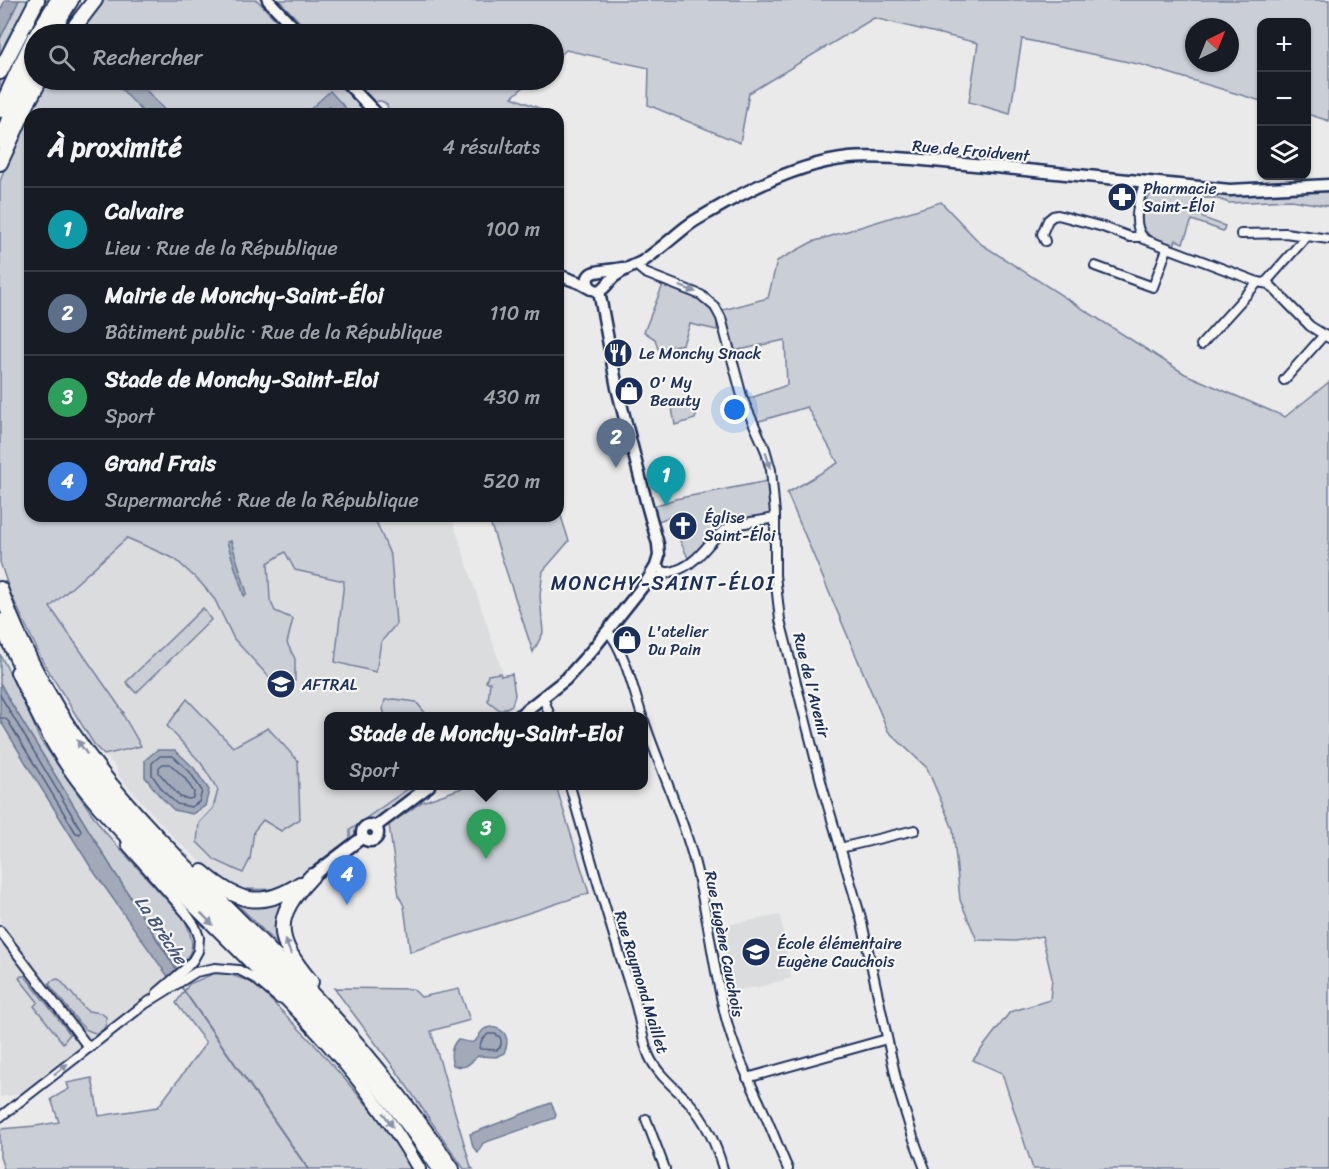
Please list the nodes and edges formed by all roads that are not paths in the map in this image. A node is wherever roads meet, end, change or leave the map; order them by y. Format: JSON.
{"nodes":[{"id":1,"x":37,"y":0,"type":"edge"},
{"id":2,"x":58,"y":0,"type":"edge"},
{"id":3,"x":71,"y":0,"type":"edge"},
{"id":4,"x":95,"y":0,"type":"edge"},
{"id":5,"x":268,"y":0,"type":"edge"},
{"id":6,"x":25,"y":24,"type":"edge"},
{"id":7,"x":43,"y":24,"type":"edge"},
{"id":8,"x":56,"y":24,"type":"edge"},
{"id":9,"x":77,"y":24,"type":"edge"},
{"id":10,"x":291,"y":24,"type":"edge"},
{"id":11,"x":24,"y":25,"type":"edge"},
{"id":12,"x":24,"y":58,"type":"edge"},
{"id":13,"x":0,"y":72,"type":"edge"},
{"id":14,"x":24,"y":84,"type":"edge"},
{"id":15,"x":35,"y":90,"type":"edge"},
{"id":16,"x":354,"y":90,"type":"edge"},
{"id":17,"x":25,"y":108,"type":"edge"},
{"id":18,"x":371,"y":108,"type":"edge"},
{"id":19,"x":0,"y":110,"type":"edge"},
{"id":20,"x":24,"y":111,"type":"edge"},
{"id":21,"x":0,"y":142,"type":"edge"},
{"id":22,"x":0,"y":163,"type":"edge"},
{"id":23,"x":1144,"y":182,"type":"junction"},
{"id":24,"x":1329,"y":185,"type":"edge"},
{"id":25,"x":1241,"y":234,"type":"dead end"},
{"id":26,"x":1142,"y":237,"type":"junction"},
{"id":27,"x":1306,"y":237,"type":"junction"},
{"id":28,"x":1329,"y":240,"type":"edge"},
{"id":29,"x":1045,"y":242,"type":"dead end"},
{"id":30,"x":1167,"y":249,"type":"junction"},
{"id":31,"x":638,"y":263,"type":"junction"},
{"id":32,"x":1095,"y":266,"type":"dead end"},
{"id":33,"x":626,"y":268,"type":"junction"},
{"id":34,"x":595,"y":273,"type":"junction"},
{"id":35,"x":564,"y":274,"type":"edge"},
{"id":36,"x":564,"y":276,"type":"edge"},
{"id":37,"x":1262,"y":282,"type":"junction"},
{"id":38,"x":599,"y":288,"type":"junction"},
{"id":39,"x":1327,"y":336,"type":"edge"},
{"id":40,"x":1201,"y":345,"type":"dead end"},
{"id":41,"x":1284,"y":380,"type":"dead end"},
{"id":42,"x":775,"y":518,"type":"junction"},
{"id":43,"x":656,"y":566,"type":"junction"},
{"id":44,"x":670,"y":572,"type":"junction"},
{"id":45,"x":645,"y":584,"type":"junction"},
{"id":46,"x":0,"y":589,"type":"edge"},
{"id":47,"x":0,"y":621,"type":"edge"},
{"id":48,"x":608,"y":632,"type":"junction"},
{"id":49,"x":543,"y":697,"type":"junction"},
{"id":50,"x":525,"y":712,"type":"edge"},
{"id":51,"x":548,"y":712,"type":"edge"},
{"id":52,"x":641,"y":712,"type":"edge"},
{"id":53,"x":648,"y":731,"type":"edge"},
{"id":54,"x":104,"y":777,"type":"junction"},
{"id":55,"x":424,"y":790,"type":"edge"},
{"id":56,"x":571,"y":790,"type":"edge"},
{"id":57,"x":94,"y":801,"type":"junction"},
{"id":58,"x":915,"y":830,"type":"dead end"},
{"id":59,"x":840,"y":848,"type":"junction"},
{"id":60,"x":312,"y":876,"type":"junction"},
{"id":61,"x":0,"y":932,"type":"edge"},
{"id":62,"x":184,"y":974,"type":"junction"},
{"id":63,"x":887,"y":1039,"type":"junction"},
{"id":64,"x":89,"y":1048,"type":"junction"},
{"id":65,"x":346,"y":1065,"type":"junction"},
{"id":66,"x":747,"y":1078,"type":"junction"},
{"id":67,"x":411,"y":1111,"type":"junction"},
{"id":68,"x":0,"y":1117,"type":"edge"},
{"id":69,"x":646,"y":1119,"type":"dead end"},
{"id":70,"x":419,"y":1169,"type":"edge"},
{"id":71,"x":440,"y":1169,"type":"edge"},
{"id":72,"x":452,"y":1169,"type":"edge"},
{"id":73,"x":665,"y":1169,"type":"edge"},
{"id":74,"x":723,"y":1169,"type":"edge"},
{"id":75,"x":788,"y":1169,"type":"edge"},
{"id":76,"x":925,"y":1169,"type":"edge"}],
"edges":[{"from":1,"to":6,"type":"highway"},
{"from":2,"to":7,"type":"highway"},
{"from":3,"to":8,"type":"highway"},
{"from":4,"to":9,"type":"highway"},
{"from":5,"to":10,"type":"street"},
{"from":11,"to":13,"type":"highway"},
{"from":12,"to":19,"type":"highway"},
{"from":14,"to":21,"type":"highway"},
{"from":15,"to":17,"type":"highway"},
{"from":16,"to":18,"type":"street"},
{"from":20,"to":22,"type":"highway"},
{"from":23,"to":24,"type":"street","name":"Rue de Froidvent"},
{"from":23,"to":26,"type":"street"},
{"from":23,"to":31,"type":"street","name":"Rue de Froidvent"},
{"from":25,"to":27,"type":"street"},
{"from":26,"to":29,"type":"street"},
{"from":26,"to":30,"type":"street"},
{"from":27,"to":28,"type":"street"},
{"from":27,"to":37,"type":"street"},
{"from":30,"to":32,"type":"street"},
{"from":30,"to":37,"type":"street"},
{"from":31,"to":33,"type":"street"},
{"from":31,"to":42,"type":"street","name":"Rue de l'Avenir","one_way":true},
{"from":33,"to":34,"type":"street"},
{"from":33,"to":38,"type":"street"},
{"from":34,"to":35,"type":"street"},
{"from":34,"to":38,"type":"street"},
{"from":34,"to":38,"type":"street"},
{"from":36,"to":38,"type":"street"},
{"from":37,"to":39,"type":"street"},
{"from":37,"to":40,"type":"street"},
{"from":38,"to":43,"type":"street"},
{"from":39,"to":41,"type":"street"},
{"from":42,"to":44,"type":"street"},
{"from":42,"to":59,"type":"street","name":"Rue de l'Avenir"},
{"from":43,"to":44,"type":"street"},
{"from":43,"to":45,"type":"street"},
{"from":44,"to":45,"type":"street"},
{"from":45,"to":48,"type":"street"},
{"from":54,"to":46,"type":"highway","one_way":true},
{"from":47,"to":57,"type":"main road"},
{"from":47,"to":71,"type":"highway"},
{"from":48,"to":49,"type":"street"},
{"from":48,"to":52,"type":"street","name":"Rue Eugène Cauchois"},
{"from":49,"to":50,"type":"street"},
{"from":49,"to":51,"type":"street"},
{"from":53,"to":66,"type":"street","name":"Rue Eugène Cauchois"},
{"from":54,"to":60,"type":"highway"},
{"from":54,"to":67,"type":"highway"},
{"from":55,"to":60,"type":"street"},
{"from":56,"to":74,"type":"street","name":"Rue Raymond Maillet"},
{"from":57,"to":62,"type":"street"},
{"from":57,"to":65,"type":"main road","one_way":true},
{"from":58,"to":59,"type":"street"},
{"from":59,"to":63,"type":"street","name":"Rue de l'Avenir"},
{"from":67,"to":60,"type":"highway","one_way":true},
{"from":61,"to":64,"type":"street"},
{"from":62,"to":64,"type":"street"},
{"from":62,"to":65,"type":"street"},
{"from":63,"to":66,"type":"street"},
{"from":63,"to":76,"type":"street","name":"Rue de l'Avenir"},
{"from":68,"to":64,"type":"street","one_way":true},
{"from":65,"to":70,"type":"main road","one_way":true},
{"from":66,"to":75,"type":"street","name":"Rue Eugène Cauchois"},
{"from":67,"to":72,"type":"highway"},
{"from":69,"to":73,"type":"street"}]}
